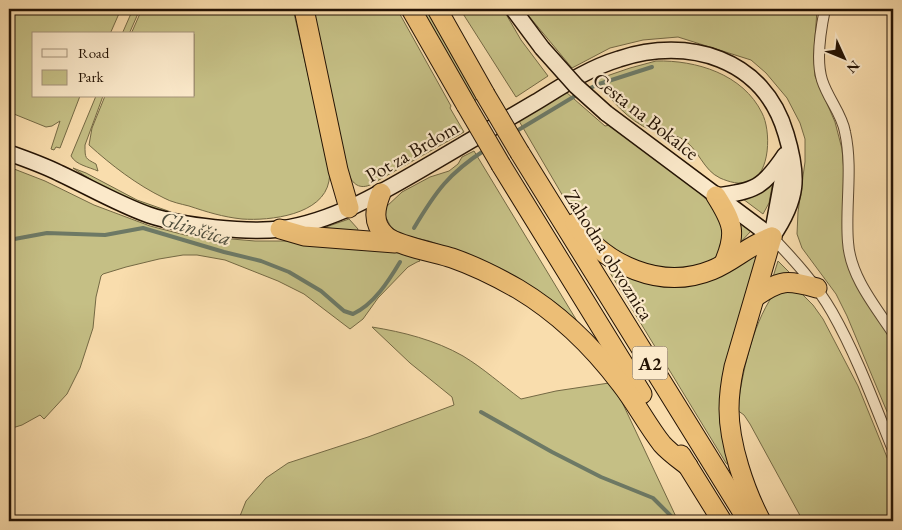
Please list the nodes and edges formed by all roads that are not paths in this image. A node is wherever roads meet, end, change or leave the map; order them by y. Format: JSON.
{"nodes":[{"id":1,"x":304,"y":9,"type":"edge"},
{"id":2,"x":411,"y":9,"type":"edge"},
{"id":3,"x":437,"y":9,"type":"edge"},
{"id":4,"x":513,"y":9,"type":"edge"},
{"id":5,"x":825,"y":9,"type":"edge"},
{"id":6,"x":788,"y":147,"type":"junction"},
{"id":7,"x":9,"y":153,"type":"edge"},
{"id":8,"x":381,"y":193,"type":"junction"},
{"id":9,"x":716,"y":196,"type":"junction"},
{"id":10,"x":552,"y":205,"type":"junction"},
{"id":11,"x":349,"y":208,"type":"junction"},
{"id":12,"x":280,"y":229,"type":"junction"},
{"id":13,"x":772,"y":237,"type":"junction"},
{"id":14,"x":395,"y":242,"type":"junction"},
{"id":15,"x":724,"y":263,"type":"junction"},
{"id":16,"x":816,"y":288,"type":"junction"},
{"id":17,"x":755,"y":297,"type":"junction"},
{"id":18,"x":893,"y":333,"type":"edge"},
{"id":19,"x":893,"y":450,"type":"edge"},
{"id":20,"x":688,"y":466,"type":"junction"},
{"id":21,"x":722,"y":521,"type":"edge"},
{"id":22,"x":748,"y":521,"type":"edge"},
{"id":23,"x":761,"y":521,"type":"edge"}],
"edges":[{"from":1,"to":11,"type":"highway"},
{"from":2,"to":20,"type":"highway","number":"A2","bridge":true},
{"from":3,"to":10,"type":"highway","name":"Zahodna obvoznica","number":"A2","bridge":true},
{"from":4,"to":9,"type":"main road","name":"Cesta na Bokalce","bridge":true},
{"from":5,"to":18,"type":"street"},
{"from":6,"to":8,"type":"main road","name":"Pot za Brdom"},
{"from":6,"to":9,"type":"main road"},
{"from":6,"to":13,"type":"main road","name":"Pot za Brdom"},
{"from":7,"to":12,"type":"main road","name":"Pot za Brdom"},
{"from":8,"to":11,"type":"main road","name":"Pot za Brdom"},
{"from":8,"to":14,"type":"highway"},
{"from":9,"to":13,"type":"main road","name":"Cesta na Bokalce"},
{"from":9,"to":15,"type":"highway"},
{"from":10,"to":15,"type":"highway"},
{"from":10,"to":22,"type":"highway","name":"Zahodna obvoznica","number":"A2"},
{"from":11,"to":12,"type":"main road","name":"Pot za Brdom"},
{"from":12,"to":14,"type":"highway"},
{"from":13,"to":15,"type":"highway"},
{"from":13,"to":16,"type":"street"},
{"from":13,"to":17,"type":"highway"},
{"from":14,"to":20,"type":"highway"},
{"from":16,"to":17,"type":"highway"},
{"from":16,"to":19,"type":"street"},
{"from":17,"to":23,"type":"highway"},
{"from":20,"to":21,"type":"highway","number":"A2"}]}
